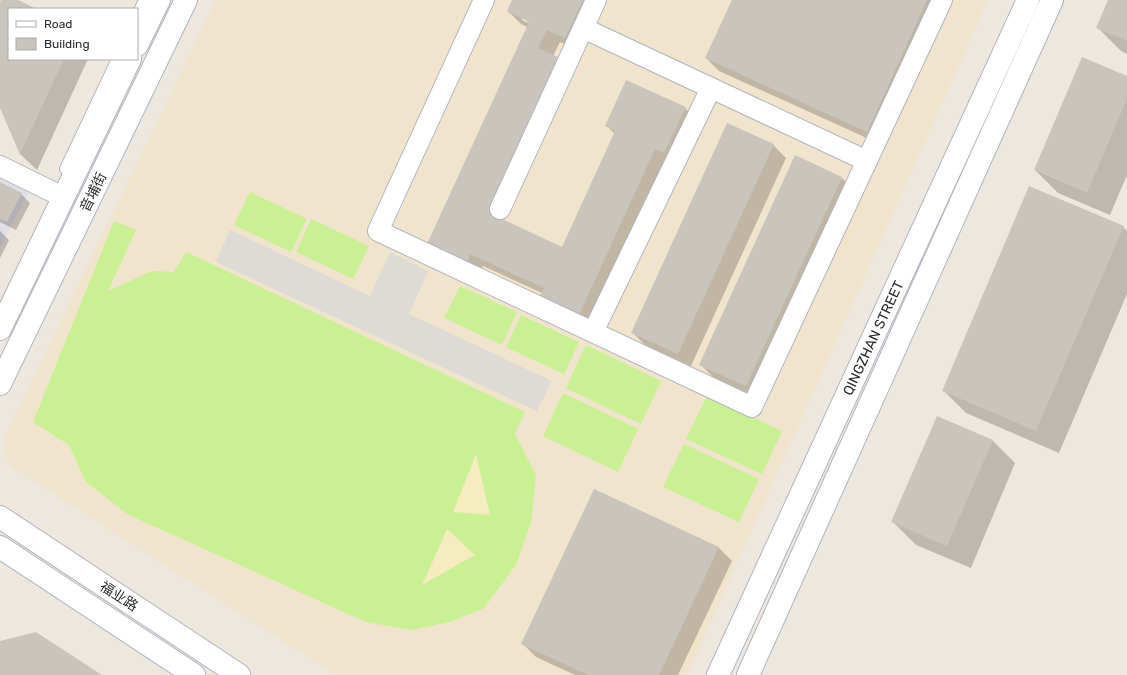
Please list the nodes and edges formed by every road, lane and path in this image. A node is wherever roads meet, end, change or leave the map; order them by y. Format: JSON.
{"nodes":[{"id":1,"x":144,"y":0,"type":"edge"},
{"id":2,"x":159,"y":0,"type":"edge"},
{"id":3,"x":186,"y":0,"type":"edge"},
{"id":4,"x":484,"y":0,"type":"edge"},
{"id":5,"x":596,"y":0,"type":"edge"},
{"id":6,"x":942,"y":0,"type":"edge"},
{"id":7,"x":1028,"y":0,"type":"edge"},
{"id":8,"x":1052,"y":0,"type":"edge"},
{"id":9,"x":138,"y":13,"type":"edge"},
{"id":10,"x":583,"y":28,"type":"junction"},
{"id":11,"x":138,"y":43,"type":"edge"},
{"id":12,"x":116,"y":60,"type":"edge"},
{"id":13,"x":129,"y":60,"type":"edge"},
{"id":14,"x":711,"y":88,"type":"junction"},
{"id":15,"x":867,"y":162,"type":"junction"},
{"id":16,"x":0,"y":166,"type":"edge"},
{"id":17,"x":57,"y":191,"type":"junction"},
{"id":18,"x":500,"y":210,"type":"dead end"},
{"id":19,"x":13,"y":279,"type":"dead end"},
{"id":20,"x":0,"y":307,"type":"edge"},
{"id":21,"x":0,"y":329,"type":"edge"},
{"id":22,"x":593,"y":332,"type":"junction"},
{"id":23,"x":0,"y":384,"type":"edge"},
{"id":24,"x":0,"y":517,"type":"edge"},
{"id":25,"x":0,"y":547,"type":"edge"},
{"id":26,"x":194,"y":675,"type":"edge"},
{"id":27,"x":239,"y":675,"type":"edge"},
{"id":28,"x":718,"y":675,"type":"edge"},
{"id":29,"x":748,"y":675,"type":"edge"}],
"edges":[{"from":1,"to":9,"type":"lane"},
{"from":2,"to":11,"type":"street"},
{"from":3,"to":23,"type":"street","name":"音埔街"},
{"from":4,"to":22,"type":"street"},
{"from":5,"to":10,"type":"street"},
{"from":6,"to":15,"type":"street"},
{"from":7,"to":28,"type":"street","name":"QINGZHAN STREET"},
{"from":8,"to":29,"type":"street","name":"QINGZHAN STREET"},
{"from":10,"to":14,"type":"street"},
{"from":10,"to":18,"type":"street"},
{"from":12,"to":17,"type":"lane"},
{"from":13,"to":17,"type":"street","name":"音埔街"},
{"from":14,"to":15,"type":"street"},
{"from":14,"to":22,"type":"street"},
{"from":15,"to":22,"type":"street"},
{"from":16,"to":17,"type":"street"},
{"from":17,"to":21,"type":"street","name":"音埔街"},
{"from":19,"to":20,"type":"lane"},
{"from":24,"to":27,"type":"street","name":"福业路"},
{"from":25,"to":26,"type":"street","name":"福业路"}]}
